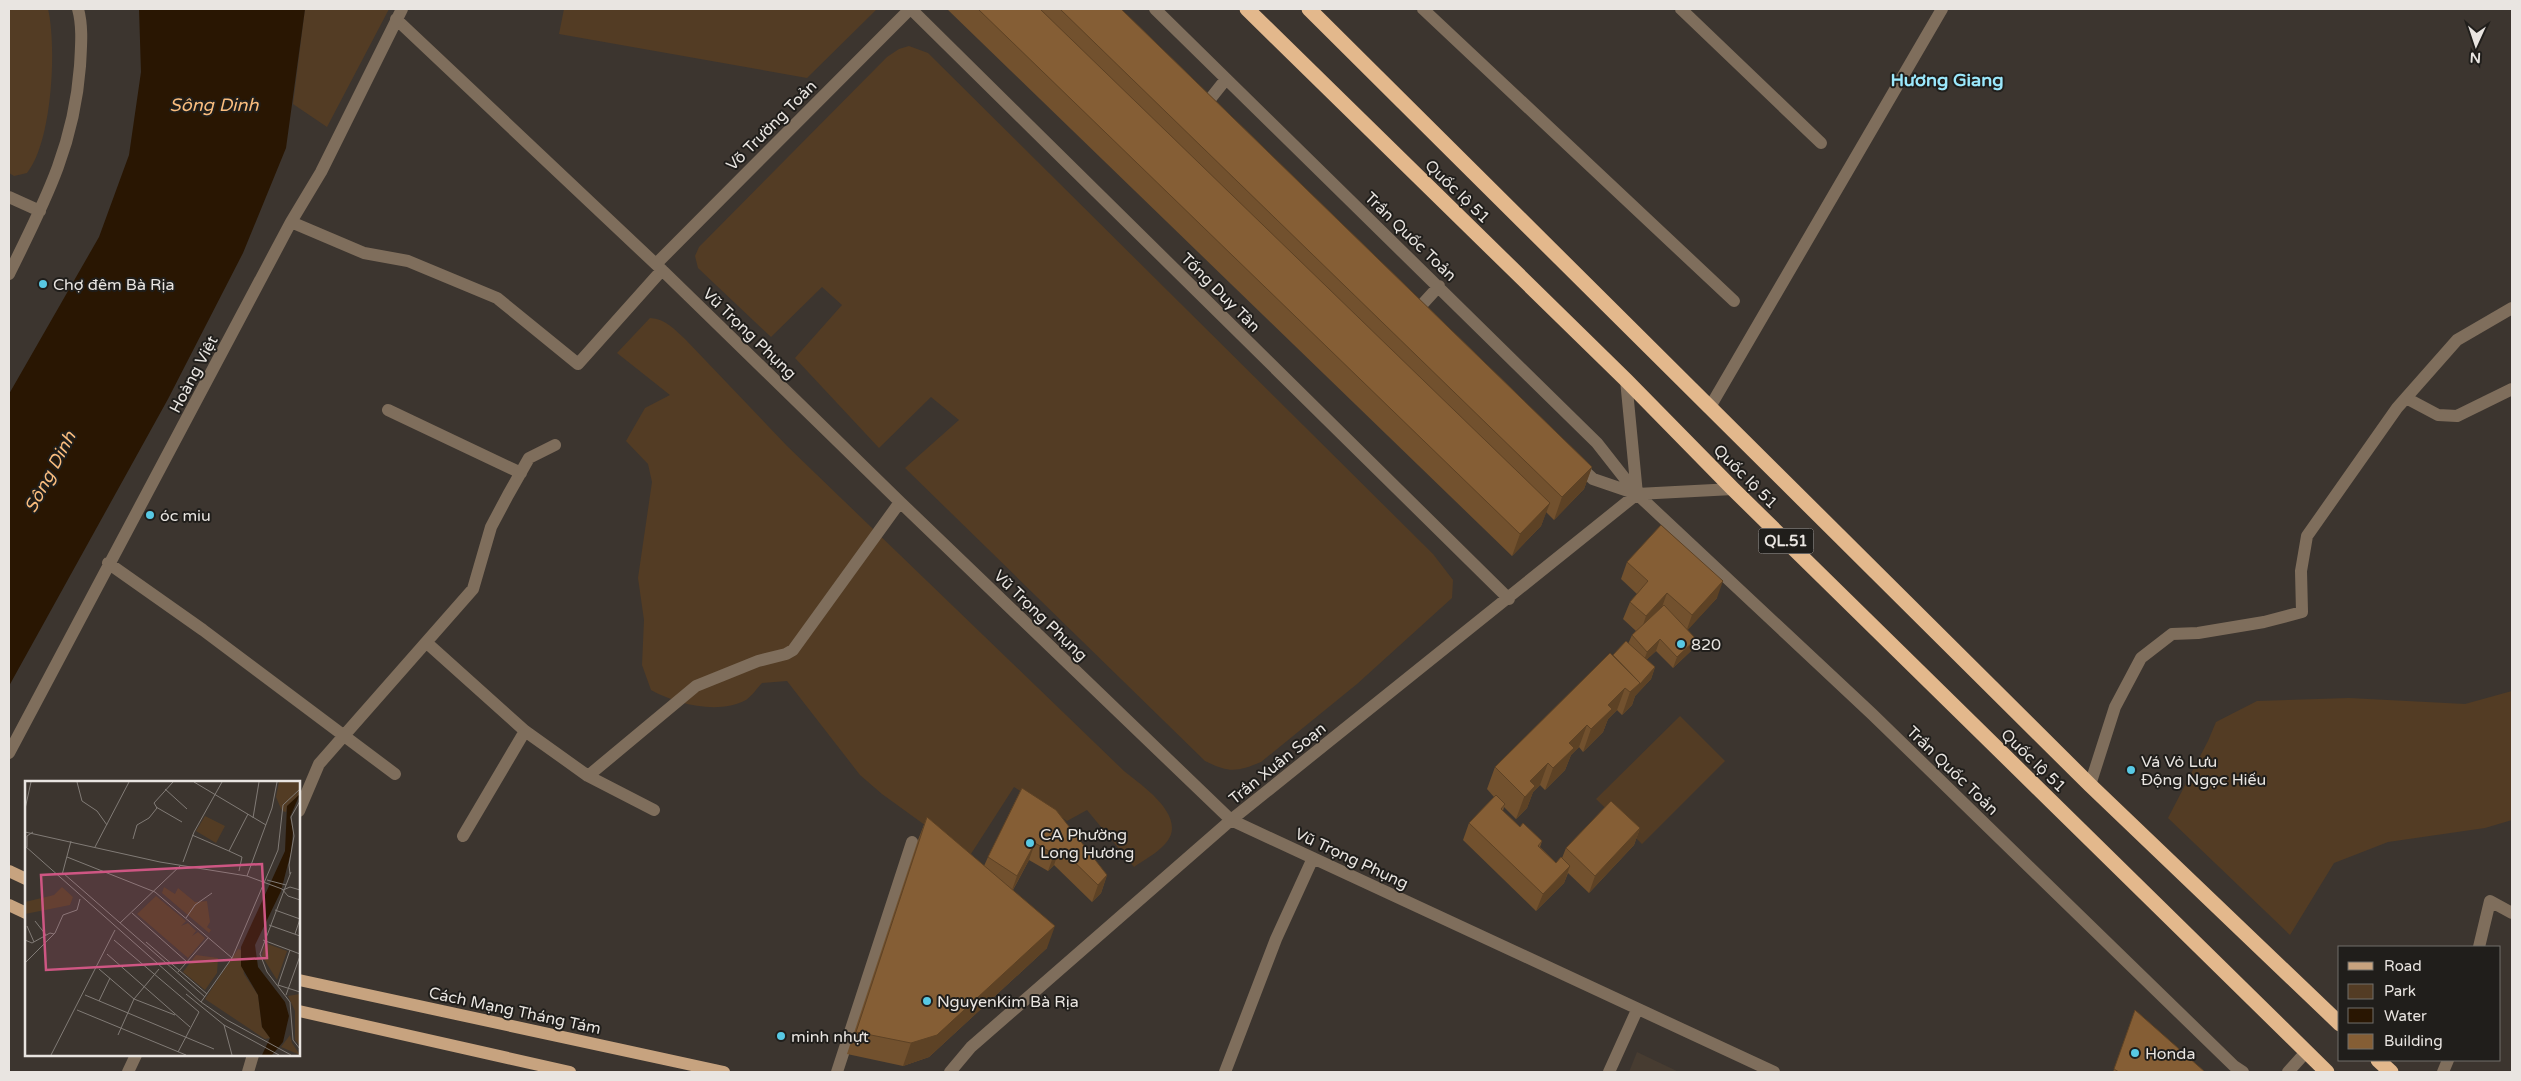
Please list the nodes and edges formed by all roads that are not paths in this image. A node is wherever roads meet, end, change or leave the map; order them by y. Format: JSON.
{"nodes":[{"id":1,"x":78,"y":9,"type":"edge"},
{"id":2,"x":910,"y":9,"type":"edge"},
{"id":3,"x":1155,"y":9,"type":"edge"},
{"id":4,"x":1247,"y":9,"type":"edge"},
{"id":5,"x":1310,"y":9,"type":"edge"},
{"id":6,"x":1423,"y":9,"type":"edge"},
{"id":7,"x":1681,"y":9,"type":"edge"},
{"id":8,"x":1942,"y":9,"type":"edge"},
{"id":9,"x":399,"y":14,"type":"edge"},
{"id":10,"x":1226,"y":79,"type":"junction"},
{"id":11,"x":1207,"y":103,"type":"edge"},
{"id":12,"x":1821,"y":143,"type":"dead end"},
{"id":13,"x":9,"y":197,"type":"edge"},
{"id":14,"x":40,"y":211,"type":"junction"},
{"id":15,"x":291,"y":222,"type":"junction"},
{"id":16,"x":659,"y":267,"type":"junction"},
{"id":17,"x":9,"y":274,"type":"edge"},
{"id":18,"x":1439,"y":286,"type":"junction"},
{"id":19,"x":1734,"y":301,"type":"dead end"},
{"id":20,"x":1419,"y":308,"type":"edge"},
{"id":21,"x":2512,"y":308,"type":"edge"},
{"id":22,"x":1626,"y":380,"type":"junction"},
{"id":23,"x":2510,"y":393,"type":"edge"},
{"id":24,"x":2406,"y":398,"type":"junction"},
{"id":25,"x":1710,"y":407,"type":"junction"},
{"id":26,"x":388,"y":410,"type":"dead end"},
{"id":27,"x":555,"y":445,"type":"dead end"},
{"id":28,"x":1572,"y":459,"type":"edge"},
{"id":29,"x":521,"y":474,"type":"junction"},
{"id":30,"x":1733,"y":489,"type":"junction"},
{"id":31,"x":1637,"y":494,"type":"junction"},
{"id":32,"x":900,"y":502,"type":"junction"},
{"id":33,"x":108,"y":563,"type":"junction"},
{"id":34,"x":1509,"y":598,"type":"junction"},
{"id":35,"x":427,"y":643,"type":"junction"},
{"id":36,"x":525,"y":731,"type":"junction"},
{"id":37,"x":344,"y":736,"type":"junction"},
{"id":38,"x":9,"y":753,"type":"edge"},
{"id":39,"x":395,"y":774,"type":"dead end"},
{"id":40,"x":588,"y":776,"type":"junction"},
{"id":41,"x":2090,"y":785,"type":"junction"},
{"id":42,"x":300,"y":809,"type":"edge"},
{"id":43,"x":654,"y":810,"type":"dead end"},
{"id":44,"x":1231,"y":820,"type":"junction"},
{"id":45,"x":463,"y":836,"type":"dead end"},
{"id":46,"x":912,"y":842,"type":"dead end"},
{"id":47,"x":1313,"y":858,"type":"junction"},
{"id":48,"x":9,"y":870,"type":"edge"},
{"id":49,"x":25,"y":878,"type":"edge"},
{"id":50,"x":9,"y":905,"type":"edge"},
{"id":51,"x":25,"y":913,"type":"edge"},
{"id":52,"x":2512,"y":913,"type":"edge"},
{"id":53,"x":2480,"y":946,"type":"edge"},
{"id":54,"x":300,"y":980,"type":"edge"},
{"id":55,"x":1637,"y":1010,"type":"junction"},
{"id":56,"x":300,"y":1012,"type":"edge"},
{"id":57,"x":2338,"y":1022,"type":"edge"},
{"id":58,"x":2306,"y":1052,"type":"junction"},
{"id":59,"x":136,"y":1056,"type":"edge"},
{"id":60,"x":253,"y":1056,"type":"edge"},
{"id":61,"x":2379,"y":1061,"type":"edge"},
{"id":62,"x":128,"y":1072,"type":"edge"},
{"id":63,"x":248,"y":1072,"type":"edge"},
{"id":64,"x":570,"y":1072,"type":"edge"},
{"id":65,"x":724,"y":1072,"type":"edge"},
{"id":66,"x":837,"y":1072,"type":"edge"},
{"id":67,"x":950,"y":1072,"type":"edge"},
{"id":68,"x":1225,"y":1072,"type":"edge"},
{"id":69,"x":1609,"y":1072,"type":"edge"},
{"id":70,"x":1774,"y":1072,"type":"edge"},
{"id":71,"x":2243,"y":1072,"type":"edge"},
{"id":72,"x":2288,"y":1072,"type":"edge"},
{"id":73,"x":2327,"y":1072,"type":"edge"},
{"id":74,"x":2391,"y":1072,"type":"edge"}],
"edges":[{"from":1,"to":14,"type":"street"},
{"from":2,"to":16,"type":"street","name":"Võ Trường Toản"},
{"from":2,"to":34,"type":"street","name":"Tống Duy Tân"},
{"from":3,"to":10,"type":"street","name":"Trần Quốc Toản"},
{"from":4,"to":22,"type":"highway","name":"Quốc lộ 51","number":"QL.51"},
{"from":5,"to":25,"type":"highway","name":"Quốc lộ 51","number":"QL.51"},
{"from":6,"to":19,"type":"street"},
{"from":7,"to":12,"type":"street"},
{"from":8,"to":25,"type":"street"},
{"from":9,"to":15,"type":"street","name":"Hoàng Việt"},
{"from":9,"to":16,"type":"street","name":"Vũ Trọng Phụng"},
{"from":10,"to":11,"type":"street"},
{"from":10,"to":18,"type":"street","name":"Trần Quốc Toản"},
{"from":13,"to":14,"type":"street"},
{"from":14,"to":17,"type":"street"},
{"from":15,"to":16,"type":"street","name":"Võ Trường Toản"},
{"from":15,"to":33,"type":"street","name":"Hoàng Việt"},
{"from":16,"to":32,"type":"street","name":"Vũ Trọng Phụng"},
{"from":18,"to":20,"type":"street"},
{"from":18,"to":31,"type":"street","name":"Trần Quốc Toản"},
{"from":21,"to":24,"type":"street"},
{"from":22,"to":30,"type":"highway","name":"Quốc lộ 51","number":"QL.51"},
{"from":22,"to":31,"type":"street"},
{"from":23,"to":24,"type":"street"},
{"from":24,"to":41,"type":"street"},
{"from":25,"to":41,"type":"highway","name":"Quốc lộ 51","number":"QL.51"},
{"from":26,"to":29,"type":"street"},
{"from":27,"to":29,"type":"street"},
{"from":28,"to":31,"type":"street","name":"Trần Quốc Toản"},
{"from":29,"to":35,"type":"street"},
{"from":30,"to":31,"type":"street"},
{"from":30,"to":58,"type":"highway","name":"Quốc lộ 51","number":"QL.51"},
{"from":31,"to":34,"type":"street","name":"Trần Xuân Soạn"},
{"from":31,"to":71,"type":"street","name":"Trần Quốc Toản"},
{"from":32,"to":40,"type":"street"},
{"from":32,"to":44,"type":"street","name":"Vũ Trọng Phụng"},
{"from":33,"to":37,"type":"street"},
{"from":33,"to":38,"type":"street","name":"Hoàng Việt"},
{"from":34,"to":44,"type":"street","name":"Trần Xuân Soạn"},
{"from":35,"to":36,"type":"street"},
{"from":35,"to":37,"type":"street"},
{"from":36,"to":40,"type":"street"},
{"from":36,"to":45,"type":"street"},
{"from":37,"to":39,"type":"street"},
{"from":37,"to":42,"type":"street"},
{"from":40,"to":43,"type":"street"},
{"from":41,"to":57,"type":"highway","name":"Quốc lộ 51","number":"QL.51"},
{"from":44,"to":47,"type":"street","name":"Vũ Trọng Phụng"},
{"from":44,"to":67,"type":"street","name":"Trần Xuân Soạn"},
{"from":46,"to":66,"type":"street"},
{"from":47,"to":55,"type":"street","name":"Vũ Trọng Phụng"},
{"from":47,"to":68,"type":"street"},
{"from":48,"to":49,"type":"main road"},
{"from":50,"to":51,"type":"main road"},
{"from":52,"to":53,"type":"street"},
{"from":54,"to":65,"type":"main road","name":"Cách Mạng Tháng Tám"},
{"from":55,"to":69,"type":"street"},
{"from":55,"to":70,"type":"street","name":"Vũ Trọng Phụng"},
{"from":56,"to":64,"type":"main road"},
{"from":58,"to":72,"type":"street"},
{"from":58,"to":73,"type":"highway","name":"Quốc lộ 51","number":"QL.51"},
{"from":59,"to":62,"type":"street"},
{"from":60,"to":63,"type":"street"},
{"from":61,"to":74,"type":"highway"}]}
